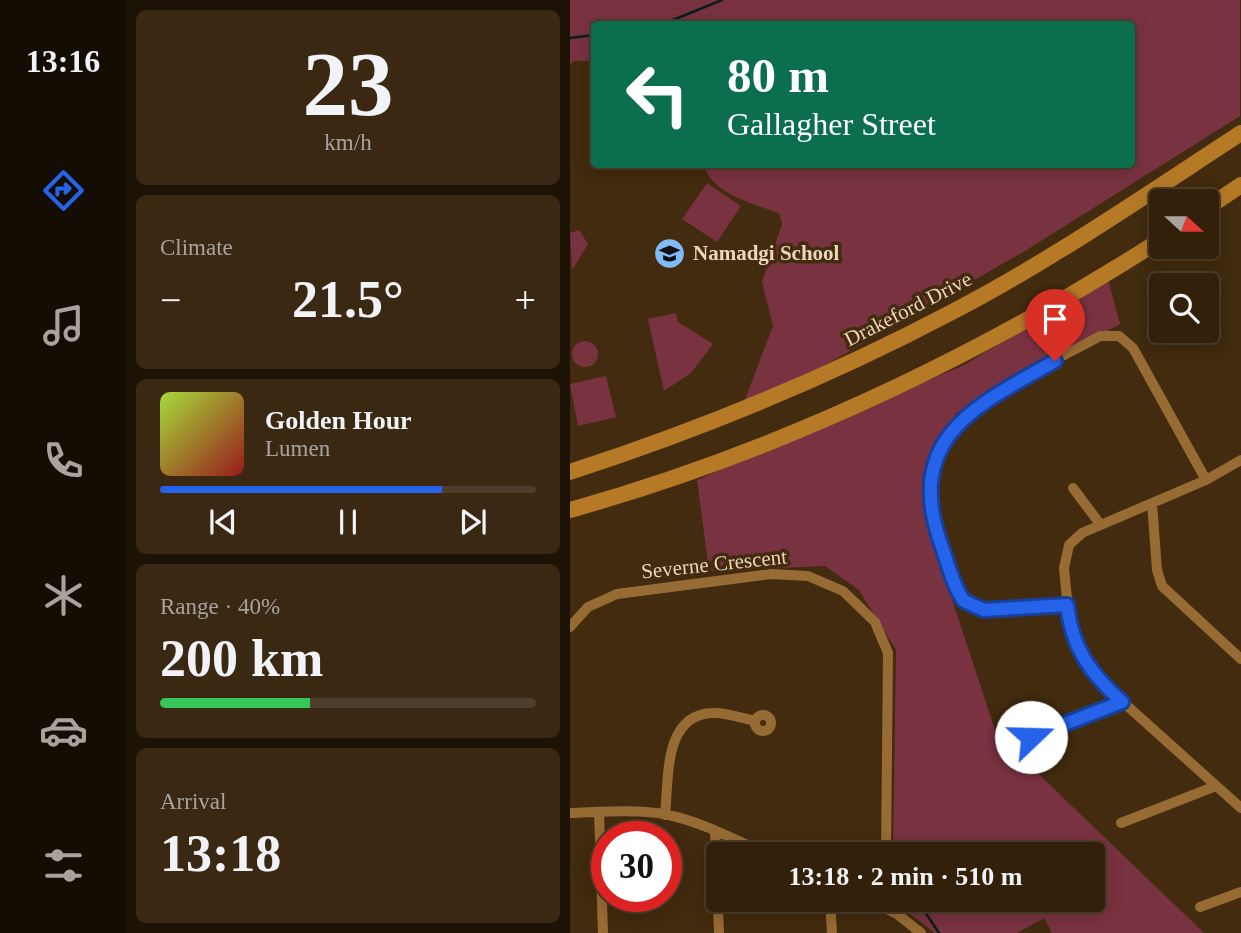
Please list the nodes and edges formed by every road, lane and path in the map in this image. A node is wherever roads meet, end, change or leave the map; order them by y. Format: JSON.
{"nodes":[{"id":1,"x":1240,"y":132,"type":"edge"},
{"id":2,"x":1240,"y":185,"type":"edge"},
{"id":3,"x":1219,"y":200,"type":"edge"},
{"id":4,"x":1149,"y":247,"type":"edge"},
{"id":5,"x":1240,"y":460,"type":"edge"},
{"id":6,"x":570,"y":472,"type":"edge"},
{"id":7,"x":1206,"y":480,"type":"junction"},
{"id":8,"x":1073,"y":488,"type":"dead end"},
{"id":9,"x":1152,"y":503,"type":"junction"},
{"id":10,"x":570,"y":510,"type":"edge"},
{"id":11,"x":1100,"y":524,"type":"junction"},
{"id":12,"x":1067,"y":605,"type":"junction"},
{"id":13,"x":570,"y":627,"type":"edge"},
{"id":14,"x":1240,"y":659,"type":"edge"},
{"id":15,"x":1122,"y":702,"type":"junction"},
{"id":16,"x":755,"y":721,"type":"dead end"},
{"id":17,"x":1031,"y":737,"type":"dead end"},
{"id":18,"x":1216,"y":786,"type":"junction"},
{"id":19,"x":1240,"y":808,"type":"edge"},
{"id":20,"x":599,"y":812,"type":"junction"},
{"id":21,"x":570,"y":813,"type":"edge"},
{"id":22,"x":665,"y":815,"type":"junction"},
{"id":23,"x":1121,"y":823,"type":"dead end"},
{"id":24,"x":715,"y":832,"type":"junction"},
{"id":25,"x":739,"y":842,"type":"edge"},
{"id":26,"x":886,"y":842,"type":"edge"},
{"id":27,"x":1240,"y":891,"type":"edge"},
{"id":28,"x":1200,"y":907,"type":"dead end"},
{"id":29,"x":831,"y":912,"type":"edge"},
{"id":30,"x":896,"y":912,"type":"edge"},
{"id":31,"x":603,"y":933,"type":"edge"},
{"id":32,"x":719,"y":933,"type":"edge"},
{"id":33,"x":832,"y":933,"type":"edge"},
{"id":34,"x":921,"y":933,"type":"edge"}],
"edges":[{"from":1,"to":6,"type":"highway","name":"Drakeford Drive"},
{"from":2,"to":3,"type":"highway"},
{"from":4,"to":10,"type":"highway"},
{"from":5,"to":7,"type":"street"},
{"from":7,"to":9,"type":"street"},
{"from":7,"to":12,"type":"street"},
{"from":8,"to":11,"type":"street"},
{"from":9,"to":11,"type":"street"},
{"from":9,"to":14,"type":"street"},
{"from":11,"to":12,"type":"street"},
{"from":12,"to":15,"type":"street"},
{"from":13,"to":26,"type":"street","name":"Severne Crescent"},
{"from":15,"to":17,"type":"street"},
{"from":15,"to":18,"type":"street"},
{"from":16,"to":22,"type":"street"},
{"from":18,"to":19,"type":"street"},
{"from":18,"to":23,"type":"street"},
{"from":20,"to":21,"type":"street"},
{"from":20,"to":22,"type":"street"},
{"from":20,"to":31,"type":"street"},
{"from":22,"to":24,"type":"street"},
{"from":24,"to":25,"type":"street"},
{"from":24,"to":32,"type":"street"},
{"from":27,"to":28,"type":"street"},
{"from":29,"to":33,"type":"street"},
{"from":30,"to":34,"type":"street"}]}
